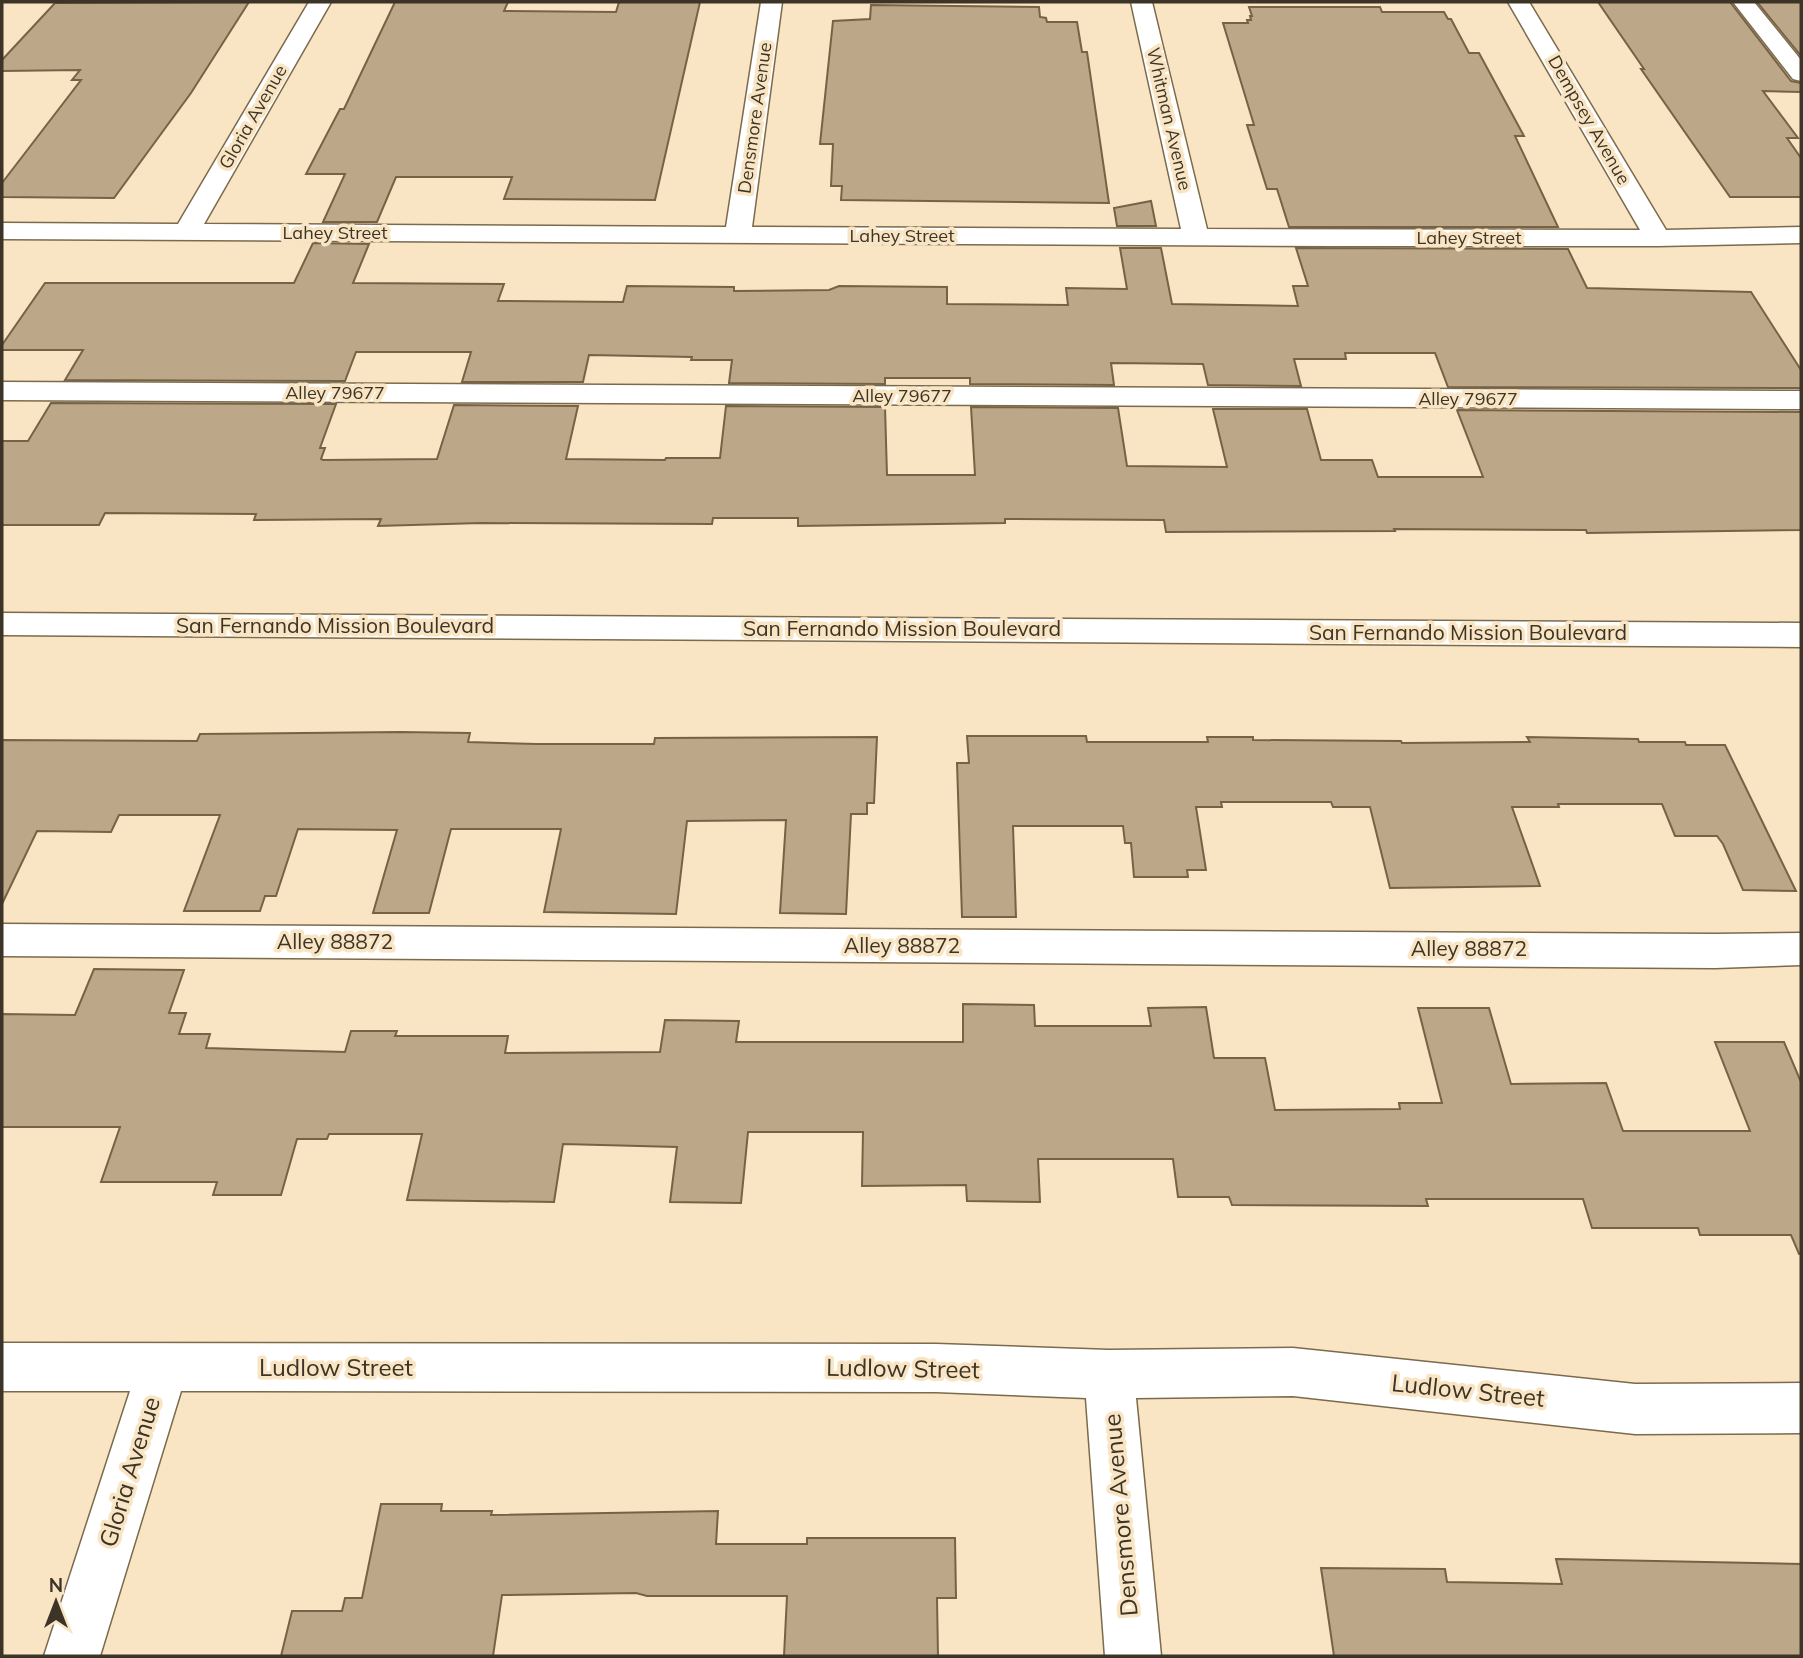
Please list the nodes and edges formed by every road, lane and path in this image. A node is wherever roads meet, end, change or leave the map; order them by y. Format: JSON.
{"nodes":[{"id":1,"x":320,"y":2,"type":"edge"},
{"id":2,"x":772,"y":2,"type":"edge"},
{"id":3,"x":1142,"y":2,"type":"edge"},
{"id":4,"x":1519,"y":2,"type":"edge"},
{"id":5,"x":1743,"y":2,"type":"edge"},
{"id":6,"x":1801,"y":74,"type":"edge"},
{"id":7,"x":2,"y":231,"type":"edge"},
{"id":8,"x":187,"y":231,"type":"junction"},
{"id":9,"x":738,"y":235,"type":"junction"},
{"id":10,"x":1801,"y":235,"type":"edge"},
{"id":11,"x":1196,"y":237,"type":"junction"},
{"id":12,"x":1658,"y":238,"type":"junction"},
{"id":13,"x":2,"y":391,"type":"edge"},
{"id":14,"x":1801,"y":400,"type":"edge"},
{"id":15,"x":2,"y":624,"type":"edge"},
{"id":16,"x":1801,"y":635,"type":"edge"},
{"id":17,"x":2,"y":940,"type":"edge"},
{"id":18,"x":1801,"y":949,"type":"edge"},
{"id":19,"x":2,"y":1367,"type":"edge"},
{"id":20,"x":163,"y":1368,"type":"junction"},
{"id":21,"x":1109,"y":1374,"type":"junction"},
{"id":22,"x":1801,"y":1408,"type":"edge"},
{"id":23,"x":72,"y":1656,"type":"edge"},
{"id":24,"x":1133,"y":1656,"type":"edge"}],
"edges":[{"from":1,"to":8,"type":"street","name":"Gloria Avenue"},
{"from":2,"to":9,"type":"street","name":"Densmore Avenue"},
{"from":3,"to":11,"type":"street","name":"Whitman Avenue"},
{"from":4,"to":12,"type":"street","name":"Dempsey Avenue"},
{"from":5,"to":6,"type":"street"},
{"from":7,"to":8,"type":"street","name":"Lahey Street"},
{"from":8,"to":9,"type":"street","name":"Lahey Street"},
{"from":9,"to":11,"type":"street","name":"Lahey Street"},
{"from":10,"to":12,"type":"street","name":"Lahey Street"},
{"from":11,"to":12,"type":"street","name":"Lahey Street"},
{"from":13,"to":14,"type":"street","name":"Alley 79677"},
{"from":15,"to":16,"type":"street","name":"San Fernando Mission Boulevard"},
{"from":17,"to":18,"type":"street","name":"Alley 88872"},
{"from":19,"to":20,"type":"street","name":"Ludlow Street"},
{"from":20,"to":21,"type":"street","name":"Ludlow Street"},
{"from":20,"to":23,"type":"street","name":"Gloria Avenue"},
{"from":21,"to":22,"type":"street","name":"Ludlow Street"},
{"from":21,"to":24,"type":"street","name":"Densmore Avenue"}]}
